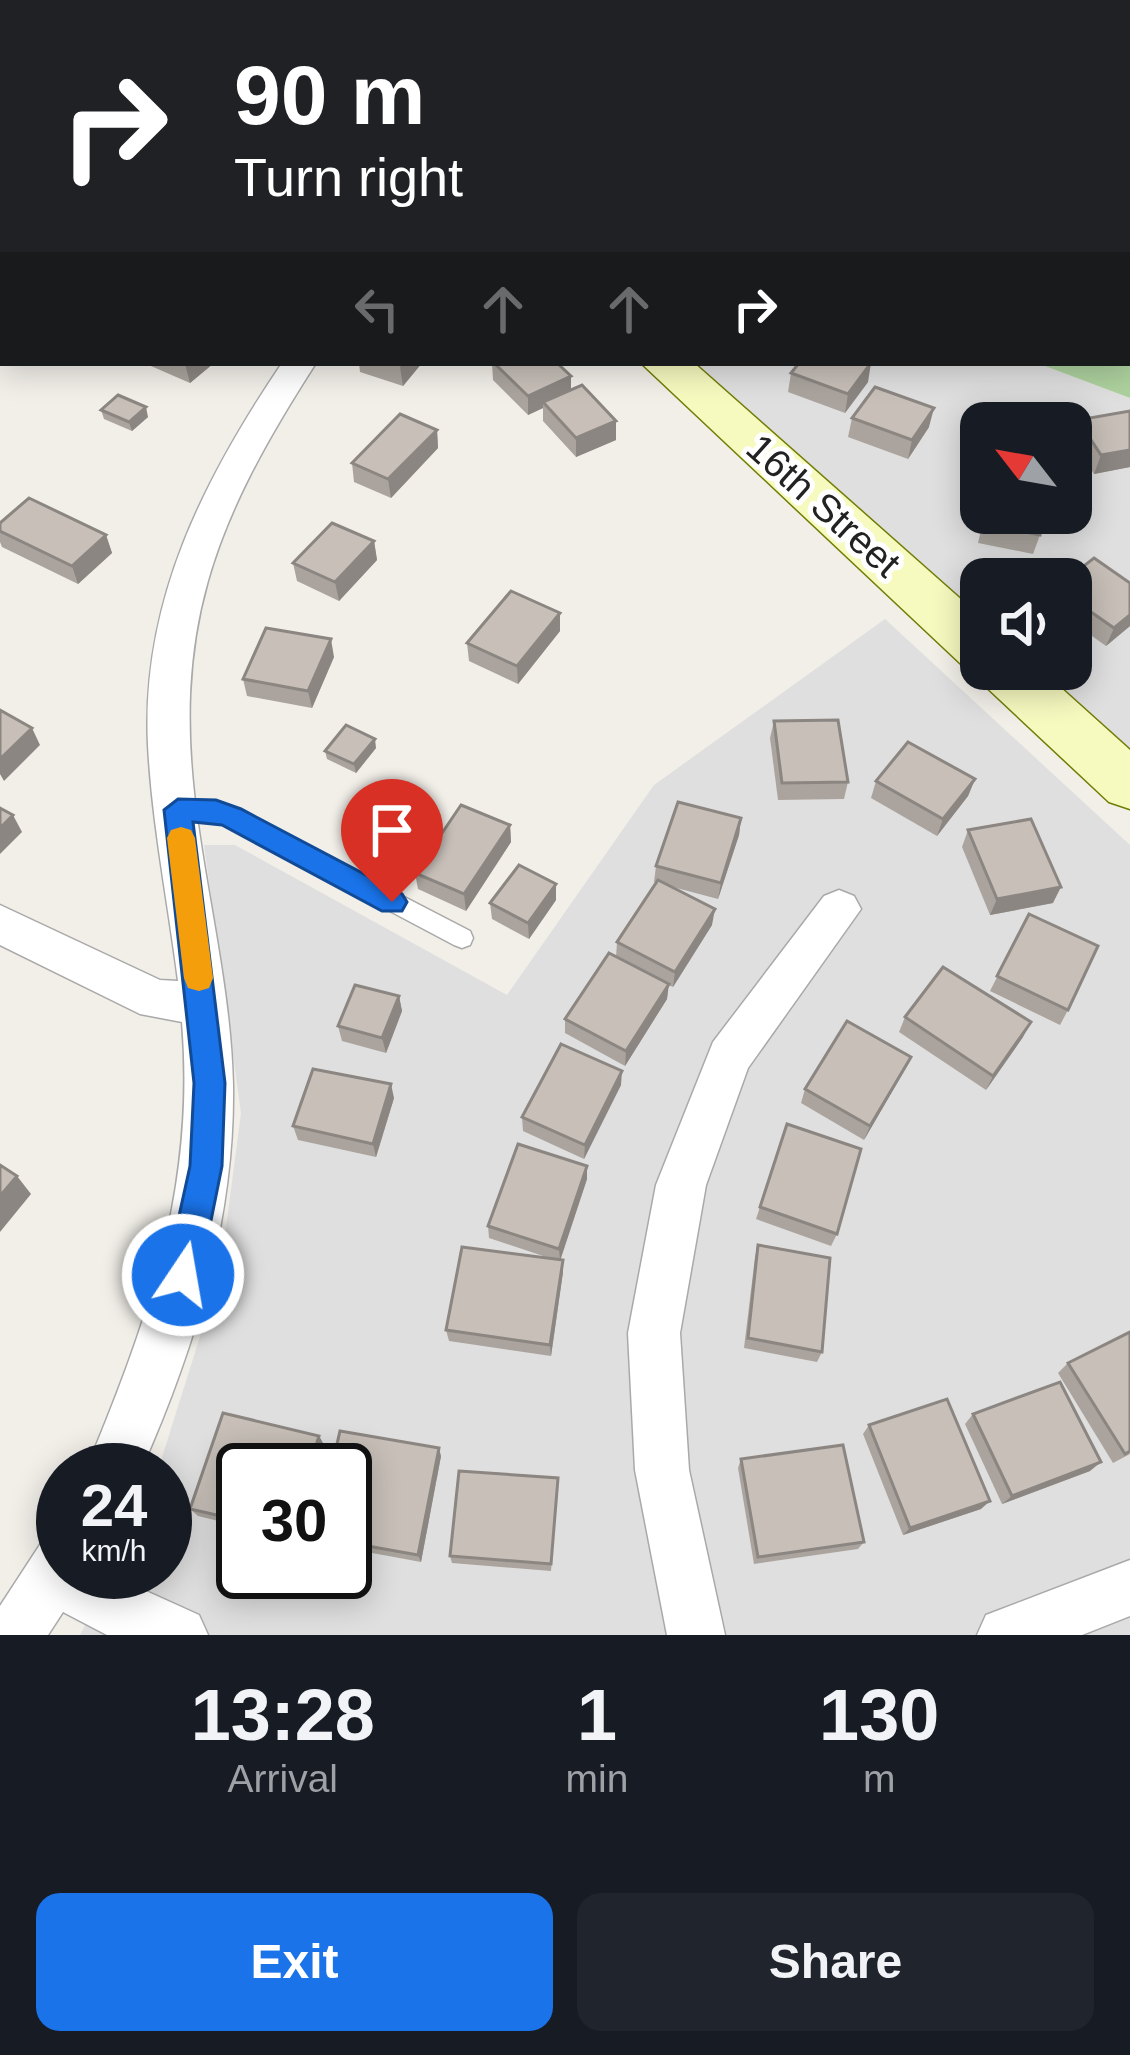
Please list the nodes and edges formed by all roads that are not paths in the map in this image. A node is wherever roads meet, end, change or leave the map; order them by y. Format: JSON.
{"nodes":[{"id":1,"x":297,"y":366,"type":"edge"},
{"id":2,"x":668,"y":366,"type":"edge"},
{"id":3,"x":960,"y":630,"type":"edge"},
{"id":4,"x":1026,"y":690,"type":"edge"},
{"id":5,"x":1130,"y":785,"type":"edge"},
{"id":6,"x":178,"y":810,"type":"junction"},
{"id":7,"x":839,"y":909,"type":"dead end"},
{"id":8,"x":0,"y":925,"type":"edge"},
{"id":9,"x":462,"y":938,"type":"dead end"},
{"id":10,"x":202,"y":1003,"type":"junction"},
{"id":11,"x":126,"y":1443,"type":"edge"},
{"id":12,"x":1130,"y":1588,"type":"edge"},
{"id":13,"x":38,"y":1599,"type":"edge"},
{"id":14,"x":107,"y":1599,"type":"edge"},
{"id":15,"x":15,"y":1635,"type":"edge"},
{"id":16,"x":179,"y":1635,"type":"edge"},
{"id":17,"x":696,"y":1635,"type":"edge"},
{"id":18,"x":1006,"y":1635,"type":"edge"}],
"edges":[{"from":1,"to":6,"type":"street"},
{"from":2,"to":3,"type":"street","name":"16th Street"},
{"from":4,"to":5,"type":"street"},
{"from":6,"to":9,"type":"lane"},
{"from":6,"to":10,"type":"street"},
{"from":7,"to":17,"type":"street"},
{"from":8,"to":10,"type":"street"},
{"from":10,"to":11,"type":"street"},
{"from":12,"to":18,"type":"street"},
{"from":13,"to":15,"type":"street"},
{"from":14,"to":16,"type":"street"}]}
